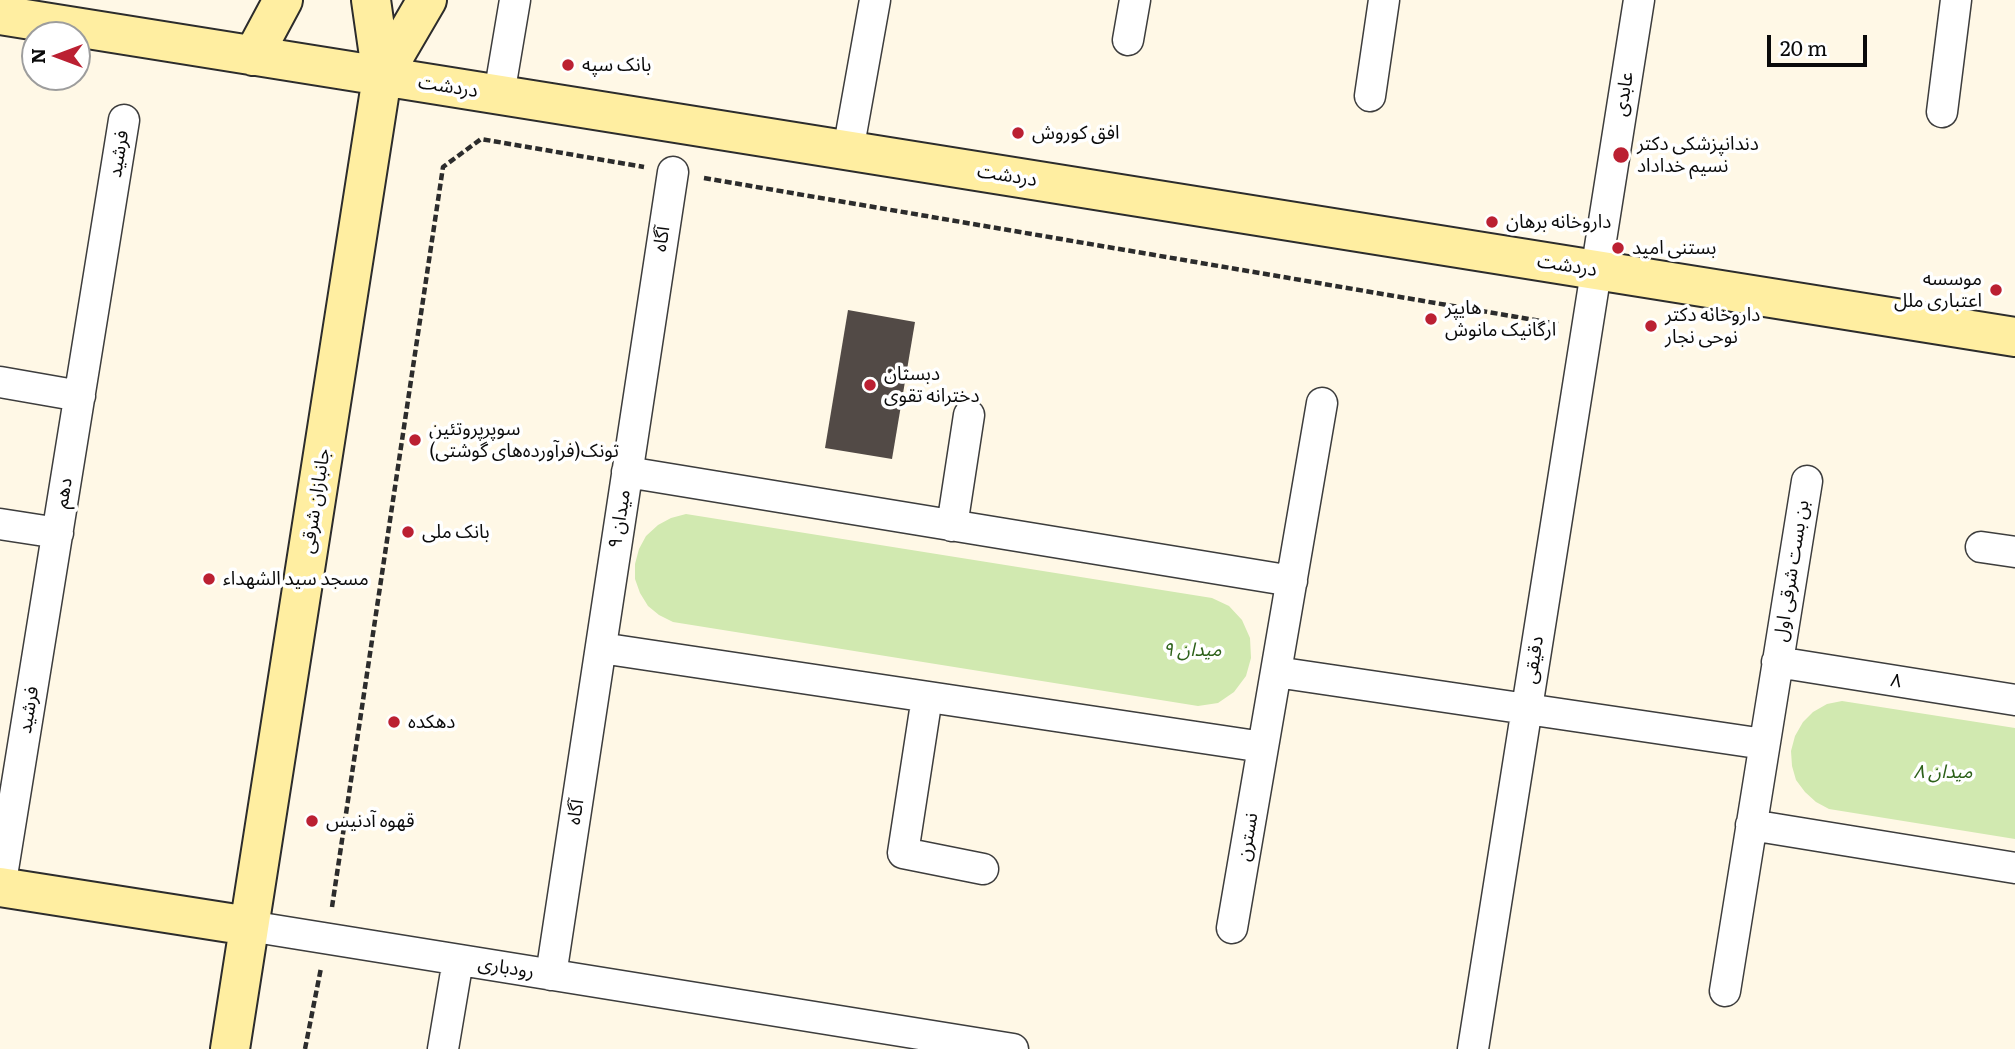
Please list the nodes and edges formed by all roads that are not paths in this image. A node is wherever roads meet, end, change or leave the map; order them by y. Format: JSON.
{"nodes":[{"id":1,"x":283,"y":0,"type":"edge"},
{"id":2,"x":371,"y":0,"type":"edge"},
{"id":3,"x":427,"y":0,"type":"edge"},
{"id":4,"x":514,"y":0,"type":"edge"},
{"id":5,"x":874,"y":0,"type":"edge"},
{"id":6,"x":1135,"y":0,"type":"edge"},
{"id":7,"x":1384,"y":0,"type":"edge"},
{"id":8,"x":1639,"y":0,"type":"edge"},
{"id":9,"x":1956,"y":0,"type":"edge"},
{"id":10,"x":0,"y":15,"type":"edge"},
{"id":11,"x":1128,"y":40,"type":"dead end"},
{"id":12,"x":253,"y":56,"type":"junction"},
{"id":13,"x":382,"y":77,"type":"junction"},
{"id":14,"x":499,"y":95,"type":"junction"},
{"id":15,"x":1370,"y":96,"type":"dead end"},
{"id":16,"x":1942,"y":112,"type":"dead end"},
{"id":17,"x":124,"y":120,"type":"dead end"},
{"id":18,"x":848,"y":151,"type":"junction"},
{"id":19,"x":673,"y":172,"type":"road end"},
{"id":20,"x":1595,"y":270,"type":"junction"},
{"id":21,"x":2015,"y":337,"type":"edge"},
{"id":22,"x":0,"y":382,"type":"edge"},
{"id":23,"x":80,"y":396,"type":"junction"},
{"id":24,"x":1322,"y":403,"type":"dead end"},
{"id":25,"x":969,"y":415,"type":"dead end"},
{"id":26,"x":627,"y":472,"type":"junction"},
{"id":27,"x":1807,"y":481,"type":"dead end"},
{"id":28,"x":0,"y":524,"type":"edge"},
{"id":29,"x":953,"y":526,"type":"junction"},
{"id":30,"x":58,"y":533,"type":"junction"},
{"id":31,"x":1981,"y":547,"type":"dead end"},
{"id":32,"x":2015,"y":552,"type":"edge"},
{"id":33,"x":1292,"y":581,"type":"junction"},
{"id":34,"x":601,"y":648,"type":"junction"},
{"id":35,"x":1777,"y":662,"type":"junction"},
{"id":36,"x":1276,"y":672,"type":"junction"},
{"id":37,"x":927,"y":697,"type":"junction"},
{"id":38,"x":2015,"y":700,"type":"edge"},
{"id":39,"x":1527,"y":709,"type":"junction"},
{"id":40,"x":1764,"y":744,"type":"junction"},
{"id":41,"x":1263,"y":747,"type":"junction"},
{"id":42,"x":1751,"y":825,"type":"junction"},
{"id":43,"x":2015,"y":868,"type":"edge"},
{"id":44,"x":983,"y":869,"type":"dead end"},
{"id":45,"x":0,"y":887,"type":"edge"},
{"id":46,"x":249,"y":926,"type":"junction"},
{"id":47,"x":1232,"y":928,"type":"dead end"},
{"id":48,"x":458,"y":960,"type":"junction"},
{"id":49,"x":551,"y":975,"type":"junction"},
{"id":50,"x":1725,"y":991,"type":"dead end"},
{"id":51,"x":230,"y":1049,"type":"edge"},
{"id":52,"x":443,"y":1049,"type":"edge"},
{"id":53,"x":1013,"y":1049,"type":"edge"},
{"id":54,"x":1473,"y":1049,"type":"edge"}],
"edges":[{"from":1,"to":12,"type":"main road"},
{"from":2,"to":13,"type":"main road"},
{"from":3,"to":13,"type":"main road"},
{"from":4,"to":14,"type":"street"},
{"from":5,"to":18,"type":"street"},
{"from":6,"to":11,"type":"street"},
{"from":7,"to":15,"type":"street"},
{"from":8,"to":20,"type":"street","name":"عابدی"},
{"from":9,"to":16,"type":"street"},
{"from":10,"to":12,"type":"main road","name":"دردشت"},
{"from":12,"to":13,"type":"main road","name":"دردشت"},
{"from":13,"to":14,"type":"main road","name":"دردشت"},
{"from":13,"to":46,"type":"main road","name":"جانبازان شرقی"},
{"from":14,"to":18,"type":"main road","name":"دردشت"},
{"from":17,"to":23,"type":"street","name":"فرشید"},
{"from":18,"to":20,"type":"main road","name":"دردشت"},
{"from":19,"to":26,"type":"street","name":"آگاه"},
{"from":20,"to":21,"type":"main road","name":"دردشت"},
{"from":20,"to":39,"type":"street","name":"دقیقی"},
{"from":22,"to":23,"type":"street"},
{"from":23,"to":30,"type":"street","name":"دهم"},
{"from":24,"to":33,"type":"street"},
{"from":25,"to":29,"type":"street"},
{"from":26,"to":29,"type":"street","name":"میدان ۹"},
{"from":26,"to":34,"type":"street","name":"میدان ۹"},
{"from":27,"to":35,"type":"street","name":"بن بست شرقی اول"},
{"from":28,"to":30,"type":"street","name":"دهم"},
{"from":29,"to":33,"type":"street","name":"میدان ۹"},
{"from":30,"to":45,"type":"street","name":"فرشید"},
{"from":31,"to":32,"type":"street"},
{"from":33,"to":36,"type":"street"},
{"from":34,"to":37,"type":"street"},
{"from":34,"to":49,"type":"street","name":"آگاه"},
{"from":35,"to":38,"type":"street","name":"۸"},
{"from":35,"to":40,"type":"street","name":"بن بست شرقی اول"},
{"from":36,"to":39,"type":"street"},
{"from":36,"to":41,"type":"street"},
{"from":37,"to":41,"type":"street"},
{"from":37,"to":44,"type":"street"},
{"from":39,"to":40,"type":"street"},
{"from":39,"to":54,"type":"street","name":"دقیقی"},
{"from":40,"to":42,"type":"street","name":"بن بست شرقی اول"},
{"from":41,"to":47,"type":"street","name":"نسترن"},
{"from":42,"to":43,"type":"street"},
{"from":42,"to":50,"type":"street","name":"بن بست شرقی اول"},
{"from":45,"to":46,"type":"main road","name":"رودباری"},
{"from":46,"to":48,"type":"street","name":"رودباری"},
{"from":46,"to":51,"type":"main road","name":"جانبازان شرقی"},
{"from":48,"to":49,"type":"street","name":"رودباری"},
{"from":48,"to":52,"type":"street"},
{"from":49,"to":53,"type":"street","name":"رودباری"}]}
